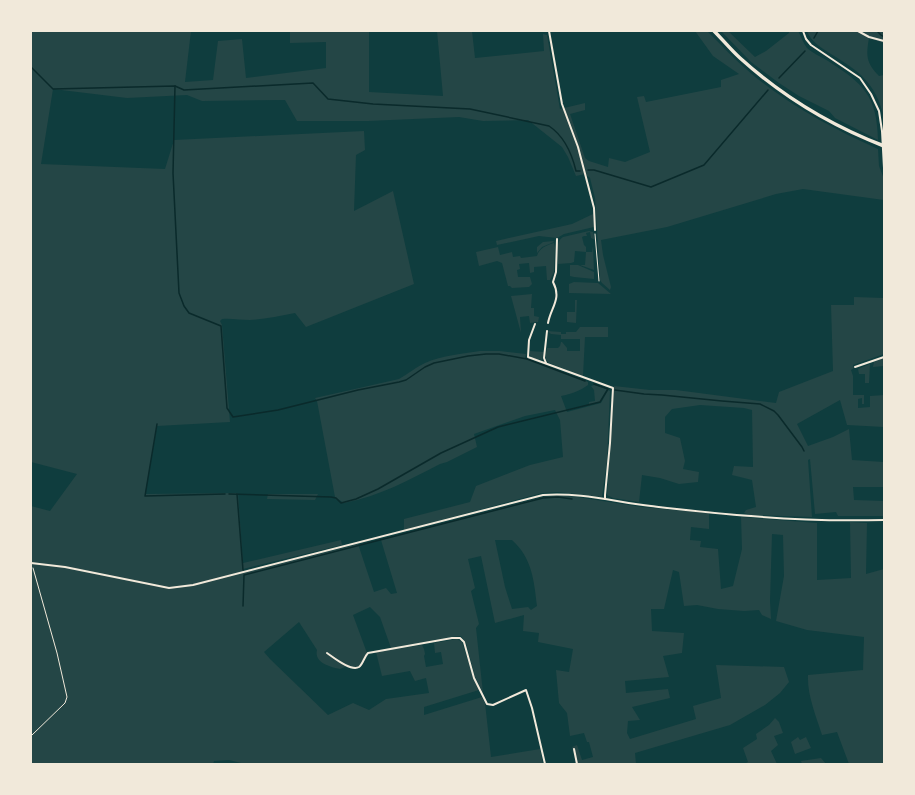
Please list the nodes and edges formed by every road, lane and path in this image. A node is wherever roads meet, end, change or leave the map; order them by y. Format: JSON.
{"nodes":[{"id":1,"x":549,"y":31,"type":"edge"},
{"id":2,"x":714,"y":31,"type":"edge"},
{"id":3,"x":803,"y":31,"type":"edge"},
{"id":4,"x":858,"y":31,"type":"edge"},
{"id":5,"x":884,"y":41,"type":"edge"},
{"id":6,"x":884,"y":146,"type":"edge"},
{"id":7,"x":884,"y":168,"type":"edge"},
{"id":8,"x":595,"y":230,"type":"joint"},
{"id":9,"x":557,"y":240,"type":"dead end"},
{"id":10,"x":599,"y":281,"type":"dead end"},
{"id":11,"x":548,"y":323,"type":"dead end"},
{"id":12,"x":535,"y":324,"type":"dead end"},
{"id":13,"x":547,"y":331,"type":"dead end"},
{"id":14,"x":884,"y":356,"type":"edge"},
{"id":15,"x":546,"y":364,"type":"junction"},
{"id":16,"x":855,"y":366,"type":"dead end"},
{"id":17,"x":605,"y":499,"type":"junction"},
{"id":18,"x":884,"y":520,"type":"edge"},
{"id":19,"x":32,"y":563,"type":"edge"},
{"id":20,"x":327,"y":653,"type":"dead end"},
{"id":21,"x":31,"y":736,"type":"edge"},
{"id":22,"x":574,"y":749,"type":"dead end"},
{"id":23,"x":544,"y":764,"type":"edge"},
{"id":24,"x":577,"y":764,"type":"edge"}],
"edges":[{"from":1,"to":8,"type":"street"},
{"from":2,"to":6,"type":"highway"},
{"from":3,"to":7,"type":"street"},
{"from":4,"to":5,"type":"street"},
{"from":8,"to":10,"type":"path"},
{"from":9,"to":11,"type":"street"},
{"from":12,"to":15,"type":"street"},
{"from":13,"to":15,"type":"street"},
{"from":14,"to":16,"type":"street"},
{"from":15,"to":17,"type":"street"},
{"from":17,"to":18,"type":"street"},
{"from":17,"to":19,"type":"street"},
{"from":19,"to":21,"type":"path"},
{"from":20,"to":23,"type":"street"},
{"from":22,"to":24,"type":"street"}]}
